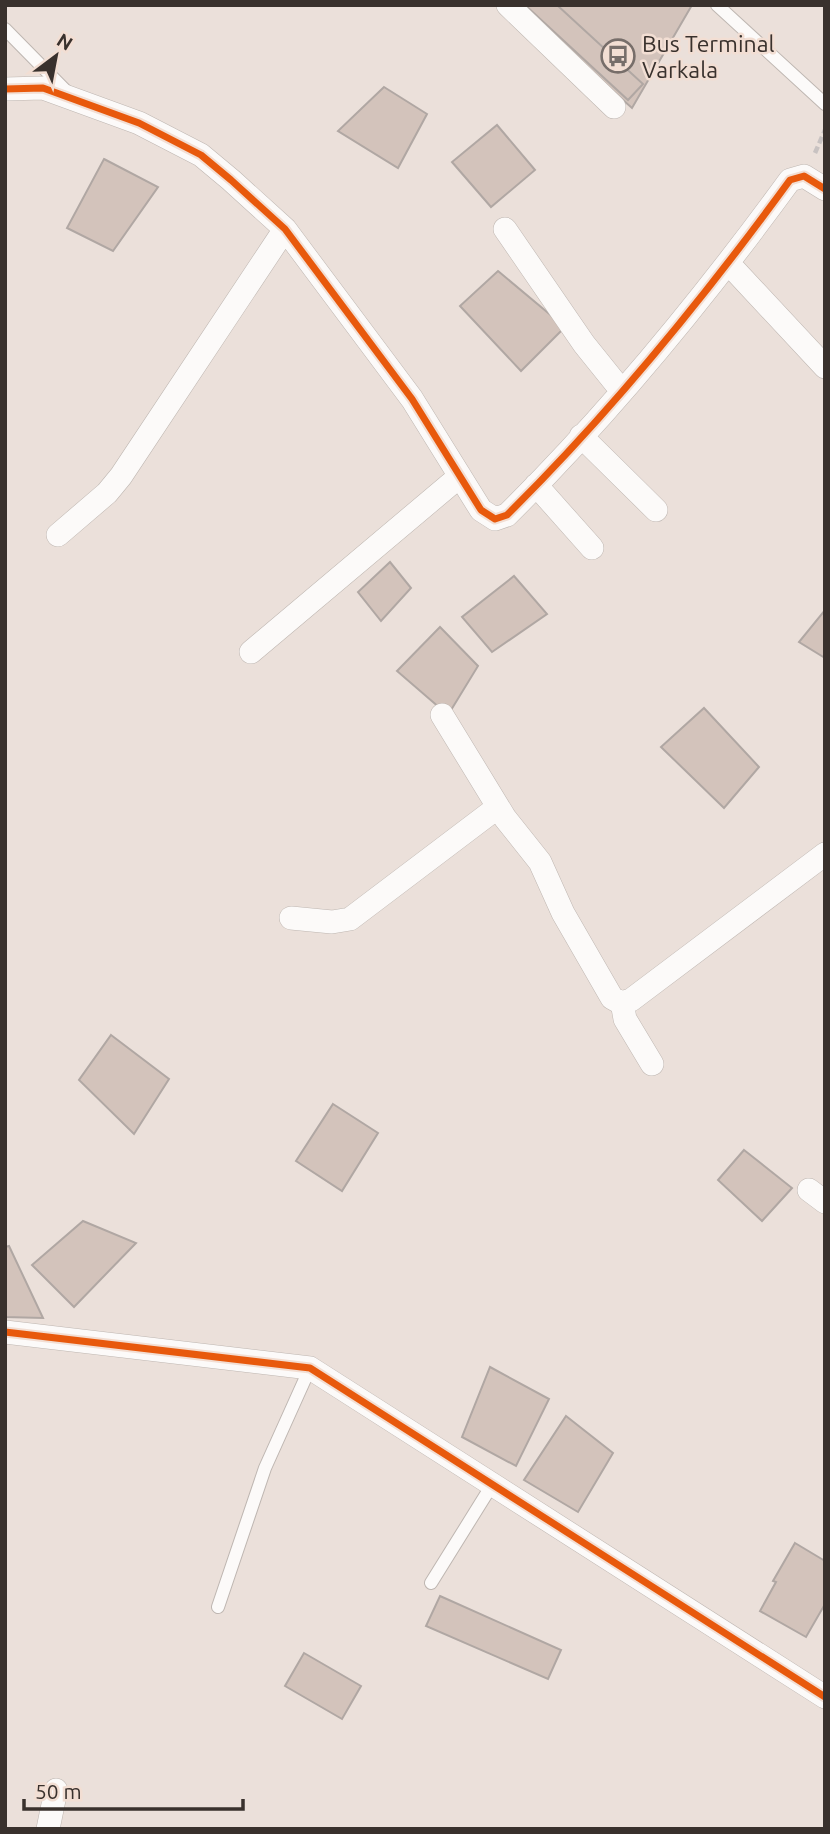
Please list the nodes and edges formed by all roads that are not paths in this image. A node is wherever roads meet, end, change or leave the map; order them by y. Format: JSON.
{"nodes":[{"id":1,"x":508,"y":5,"type":"edge"},
{"id":2,"x":717,"y":5,"type":"edge"},
{"id":3,"x":5,"y":29,"type":"edge"},
{"id":4,"x":6,"y":89,"type":"edge"},
{"id":5,"x":76,"y":101,"type":"junction"},
{"id":6,"x":825,"y":104,"type":"edge"},
{"id":7,"x":614,"y":107,"type":"dead end"},
{"id":8,"x":825,"y":189,"type":"edge"},
{"id":9,"x":285,"y":229,"type":"junction"},
{"id":10,"x":505,"y":229,"type":"dead end"},
{"id":11,"x":729,"y":264,"type":"junction"},
{"id":12,"x":825,"y":368,"type":"edge"},
{"id":13,"x":621,"y":390,"type":"junction"},
{"id":14,"x":581,"y":436,"type":"junction"},
{"id":15,"x":460,"y":477,"type":"junction"},
{"id":16,"x":536,"y":485,"type":"junction"},
{"id":17,"x":656,"y":510,"type":"dead end"},
{"id":18,"x":58,"y":535,"type":"dead end"},
{"id":19,"x":593,"y":548,"type":"dead end"},
{"id":20,"x":251,"y":652,"type":"dead end"},
{"id":21,"x":442,"y":715,"type":"dead end"},
{"id":22,"x":498,"y":807,"type":"junction"},
{"id":23,"x":825,"y":854,"type":"edge"},
{"id":24,"x":291,"y":918,"type":"dead end"},
{"id":25,"x":622,"y":1002,"type":"junction"},
{"id":26,"x":652,"y":1065,"type":"dead end"},
{"id":27,"x":5,"y":1332,"type":"edge"},
{"id":28,"x":310,"y":1368,"type":"junction"},
{"id":29,"x":492,"y":1485,"type":"junction"},
{"id":30,"x":431,"y":1583,"type":"dead end"},
{"id":31,"x":218,"y":1607,"type":"dead end"},
{"id":32,"x":825,"y":1697,"type":"edge"},
{"id":33,"x":56,"y":1790,"type":"dead end"},
{"id":34,"x":48,"y":1829,"type":"edge"}],
"edges":[{"from":1,"to":7,"type":"street"},
{"from":2,"to":6,"type":"lane"},
{"from":3,"to":5,"type":"lane"},
{"from":4,"to":5,"type":"street"},
{"from":5,"to":9,"type":"street"},
{"from":8,"to":11,"type":"street"},
{"from":9,"to":15,"type":"street"},
{"from":9,"to":18,"type":"street"},
{"from":10,"to":13,"type":"street"},
{"from":11,"to":12,"type":"street"},
{"from":11,"to":13,"type":"street"},
{"from":13,"to":14,"type":"street"},
{"from":14,"to":16,"type":"street"},
{"from":14,"to":17,"type":"street"},
{"from":15,"to":16,"type":"street"},
{"from":15,"to":20,"type":"street"},
{"from":16,"to":19,"type":"street"},
{"from":21,"to":22,"type":"street"},
{"from":22,"to":24,"type":"street"},
{"from":22,"to":25,"type":"street"},
{"from":23,"to":25,"type":"street"},
{"from":25,"to":26,"type":"street"},
{"from":27,"to":28,"type":"street"},
{"from":28,"to":29,"type":"street"},
{"from":28,"to":31,"type":"lane"},
{"from":29,"to":30,"type":"lane"},
{"from":29,"to":32,"type":"street"},
{"from":33,"to":34,"type":"street"}]}
